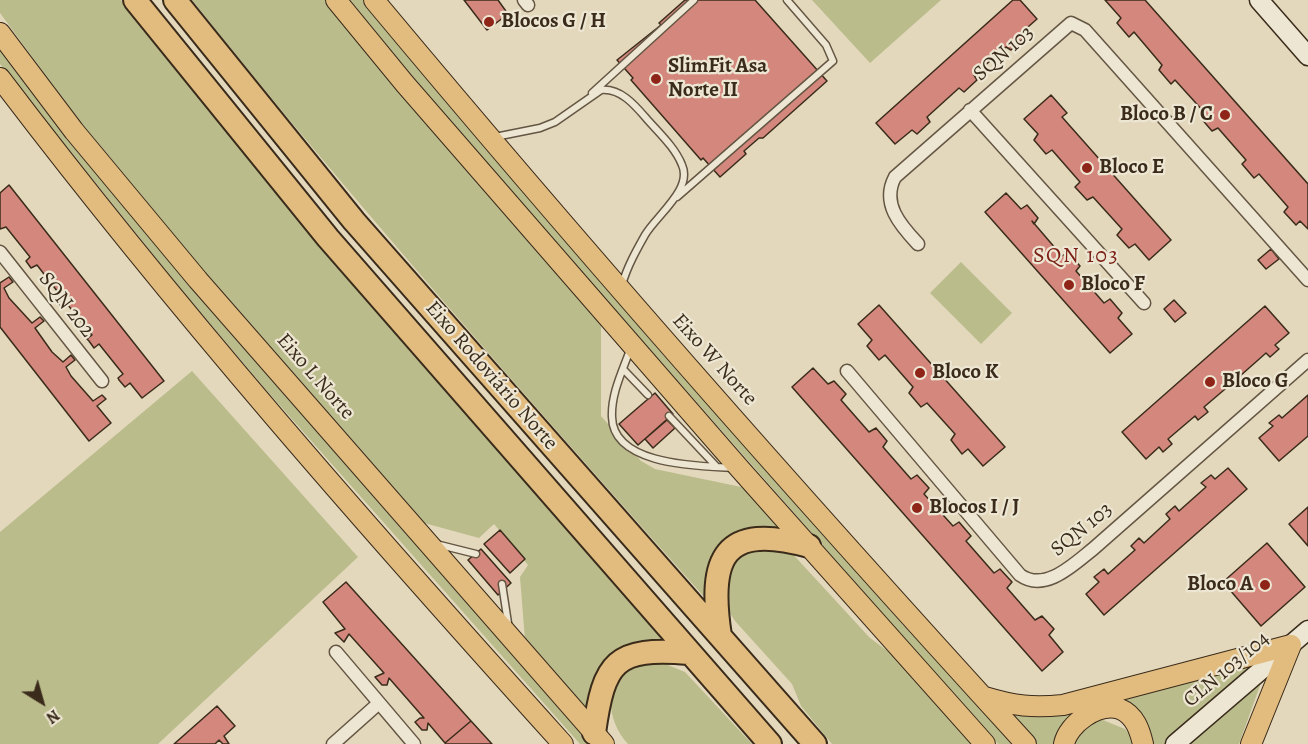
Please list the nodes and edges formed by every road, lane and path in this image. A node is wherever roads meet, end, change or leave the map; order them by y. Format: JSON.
{"nodes":[{"id":1,"x":135,"y":0,"type":"edge"},
{"id":2,"x":175,"y":0,"type":"edge"},
{"id":3,"x":336,"y":0,"type":"edge"},
{"id":4,"x":374,"y":0,"type":"edge"},
{"id":5,"x":694,"y":0,"type":"edge"},
{"id":6,"x":787,"y":0,"type":"edge"},
{"id":7,"x":1258,"y":0,"type":"edge"},
{"id":8,"x":0,"y":33,"type":"edge"},
{"id":9,"x":1308,"y":56,"type":"edge"},
{"id":10,"x":0,"y":78,"type":"edge"},
{"id":11,"x":579,"y":105,"type":"junction"},
{"id":12,"x":970,"y":110,"type":"junction"},
{"id":13,"x":488,"y":138,"type":"junction"},
{"id":14,"x":670,"y":203,"type":"junction"},
{"id":15,"x":918,"y":244,"type":"dead end"},
{"id":16,"x":0,"y":252,"type":"edge"},
{"id":17,"x":1308,"y":280,"type":"edge"},
{"id":18,"x":620,"y":291,"type":"junction"},
{"id":19,"x":1144,"y":303,"type":"dead end"},
{"id":20,"x":633,"y":344,"type":"junction"},
{"id":21,"x":1308,"y":360,"type":"edge"},
{"id":22,"x":623,"y":369,"type":"junction"},
{"id":23,"x":847,"y":371,"type":"dead end"},
{"id":24,"x":102,"y":381,"type":"dead end"},
{"id":25,"x":648,"y":395,"type":"dead end"},
{"id":26,"x":669,"y":416,"type":"dead end"},
{"id":27,"x":717,"y":466,"type":"junction"},
{"id":28,"x":740,"y":468,"type":"junction"},
{"id":29,"x":426,"y":542,"type":"junction"},
{"id":30,"x":809,"y":546,"type":"junction"},
{"id":31,"x":476,"y":554,"type":"dead end"},
{"id":32,"x":502,"y":584,"type":"dead end"},
{"id":33,"x":1308,"y":630,"type":"edge"},
{"id":34,"x":509,"y":636,"type":"junction"},
{"id":35,"x":720,"y":636,"type":"junction"},
{"id":36,"x":1291,"y":645,"type":"junction"},
{"id":37,"x":336,"y":652,"type":"dead end"},
{"id":38,"x":689,"y":653,"type":"junction"},
{"id":39,"x":982,"y":696,"type":"junction"},
{"id":40,"x":380,"y":703,"type":"junction"},
{"id":41,"x":599,"y":738,"type":"edge"},
{"id":42,"x":333,"y":744,"type":"edge"},
{"id":43,"x":414,"y":744,"type":"edge"},
{"id":44,"x":562,"y":744,"type":"edge"},
{"id":45,"x":770,"y":744,"type":"edge"},
{"id":46,"x":816,"y":744,"type":"edge"},
{"id":47,"x":986,"y":744,"type":"edge"},
{"id":48,"x":1026,"y":744,"type":"edge"},
{"id":49,"x":1064,"y":744,"type":"edge"},
{"id":50,"x":1143,"y":744,"type":"edge"},
{"id":51,"x":1175,"y":744,"type":"edge"},
{"id":52,"x":1251,"y":744,"type":"edge"}],
"edges":[{"from":1,"to":38,"type":"highway","name":"Eixo Rodoviário Norte"},
{"from":2,"to":35,"type":"highway","name":"Eixo Rodoviário Norte"},
{"from":3,"to":20,"type":"main road"},
{"from":4,"to":13,"type":"main road","name":"Eixo W Norte"},
{"from":5,"to":11,"type":"lane"},
{"from":6,"to":14,"type":"lane"},
{"from":7,"to":9,"type":"street"},
{"from":8,"to":29,"type":"main road","name":"Eixo L Norte"},
{"from":10,"to":44,"type":"main road"},
{"from":11,"to":13,"type":"lane"},
{"from":11,"to":14,"type":"lane"},
{"from":12,"to":15,"type":"street","name":"SQN 103"},
{"from":12,"to":17,"type":"street","name":"SQN 103"},
{"from":12,"to":19,"type":"street","name":"SQN 103"},
{"from":13,"to":18,"type":"main road","name":"Eixo W Norte"},
{"from":14,"to":18,"type":"lane"},
{"from":16,"to":24,"type":"street","name":"SQN 202"},
{"from":18,"to":39,"type":"main road","name":"Eixo W Norte"},
{"from":20,"to":22,"type":"lane"},
{"from":20,"to":28,"type":"main road"},
{"from":21,"to":23,"type":"street","name":"SQN 103"},
{"from":22,"to":25,"type":"lane"},
{"from":22,"to":27,"type":"lane"},
{"from":26,"to":27,"type":"lane"},
{"from":27,"to":28,"type":"lane"},
{"from":28,"to":30,"type":"main road"},
{"from":29,"to":31,"type":"lane"},
{"from":29,"to":34,"type":"main road","name":"Eixo L Norte"},
{"from":30,"to":35,"type":"highway"},
{"from":30,"to":47,"type":"main road"},
{"from":32,"to":34,"type":"lane"},
{"from":33,"to":36,"type":"street","name":"CLN 103/104"},
{"from":34,"to":41,"type":"main road","name":"Eixo L Norte"},
{"from":35,"to":46,"type":"highway","name":"Eixo Rodoviário Norte"},
{"from":36,"to":39,"type":"main road"},
{"from":36,"to":51,"type":"street","name":"CLN 103/104"},
{"from":36,"to":52,"type":"main road"},
{"from":37,"to":40,"type":"street"},
{"from":38,"to":41,"type":"highway"},
{"from":38,"to":45,"type":"highway","name":"Eixo Rodoviário Norte"},
{"from":39,"to":48,"type":"main road","name":"Eixo W Norte"},
{"from":40,"to":42,"type":"street"},
{"from":40,"to":43,"type":"street"},
{"from":49,"to":50,"type":"main road"}]}
